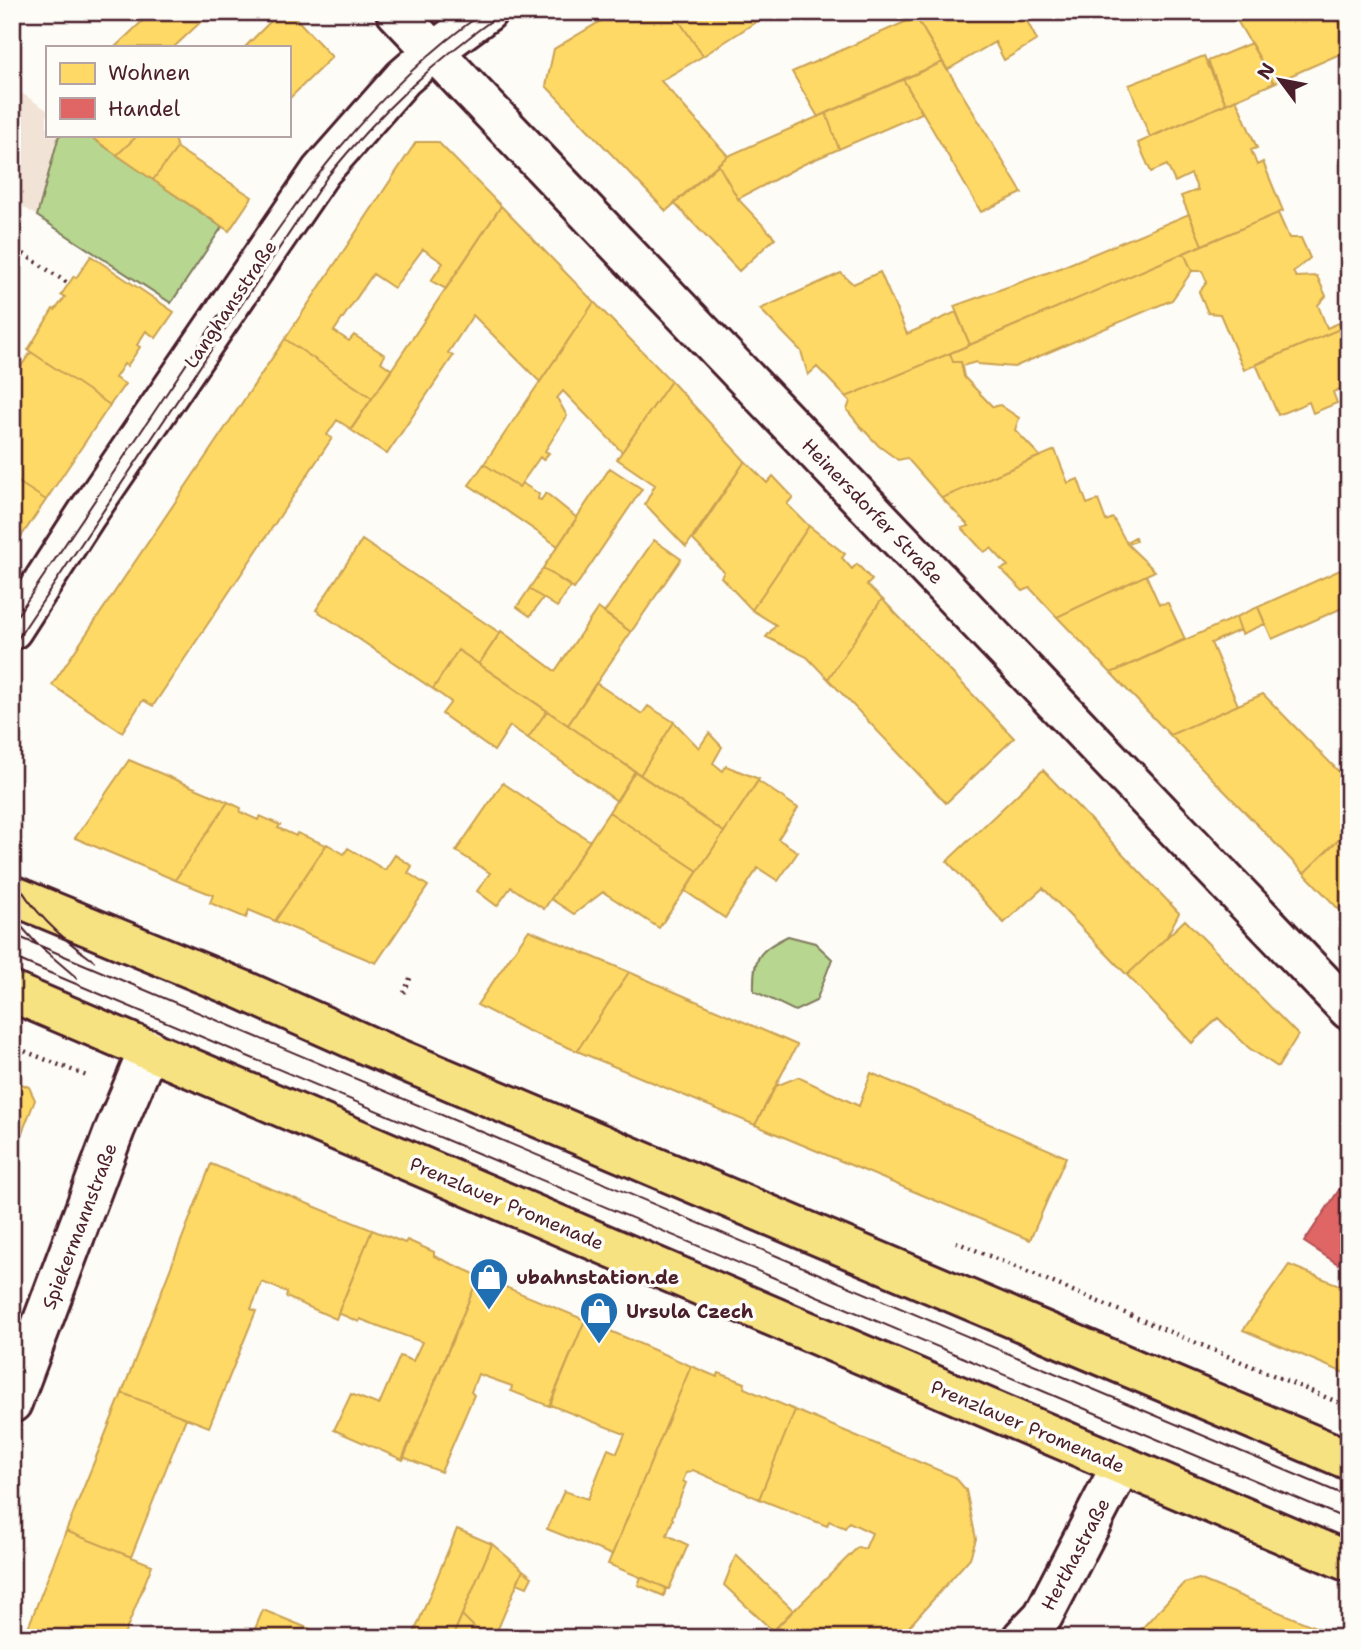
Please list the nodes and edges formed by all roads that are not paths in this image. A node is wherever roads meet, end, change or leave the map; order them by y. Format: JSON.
{"nodes":[{"id":1,"x":396,"y":12,"type":"edge"},
{"id":2,"x":436,"y":12,"type":"edge"},
{"id":3,"x":487,"y":12,"type":"edge"},
{"id":4,"x":434,"y":51,"type":"junction"},
{"id":5,"x":12,"y":630,"type":"edge"},
{"id":6,"x":12,"y":895,"type":"edge"},
{"id":7,"x":12,"y":992,"type":"edge"},
{"id":8,"x":1349,"y":1010,"type":"edge"},
{"id":9,"x":149,"y":1049,"type":"junction"},
{"id":10,"x":12,"y":1403,"type":"edge"},
{"id":11,"x":1349,"y":1460,"type":"edge"},
{"id":12,"x":1121,"y":1466,"type":"junction"},
{"id":13,"x":1349,"y":1562,"type":"edge"},
{"id":14,"x":1022,"y":1638,"type":"edge"}],
"edges":[{"from":1,"to":4,"type":"street","name":"Heinersdorfer Straße"},
{"from":2,"to":4,"type":"street"},
{"from":3,"to":4,"type":"street","name":"Langhansstraße"},
{"from":4,"to":5,"type":"street","name":"Langhansstraße"},
{"from":4,"to":8,"type":"street","name":"Heinersdorfer Straße"},
{"from":6,"to":11,"type":"main road"},
{"from":7,"to":9,"type":"main road","name":"Prenzlauer Promenade"},
{"from":9,"to":10,"type":"street","name":"Spiekermannstraße"},
{"from":9,"to":12,"type":"main road","name":"Prenzlauer Promenade"},
{"from":12,"to":13,"type":"main road","name":"Prenzlauer Promenade"},
{"from":12,"to":14,"type":"street","name":"Herthastraße"}]}
